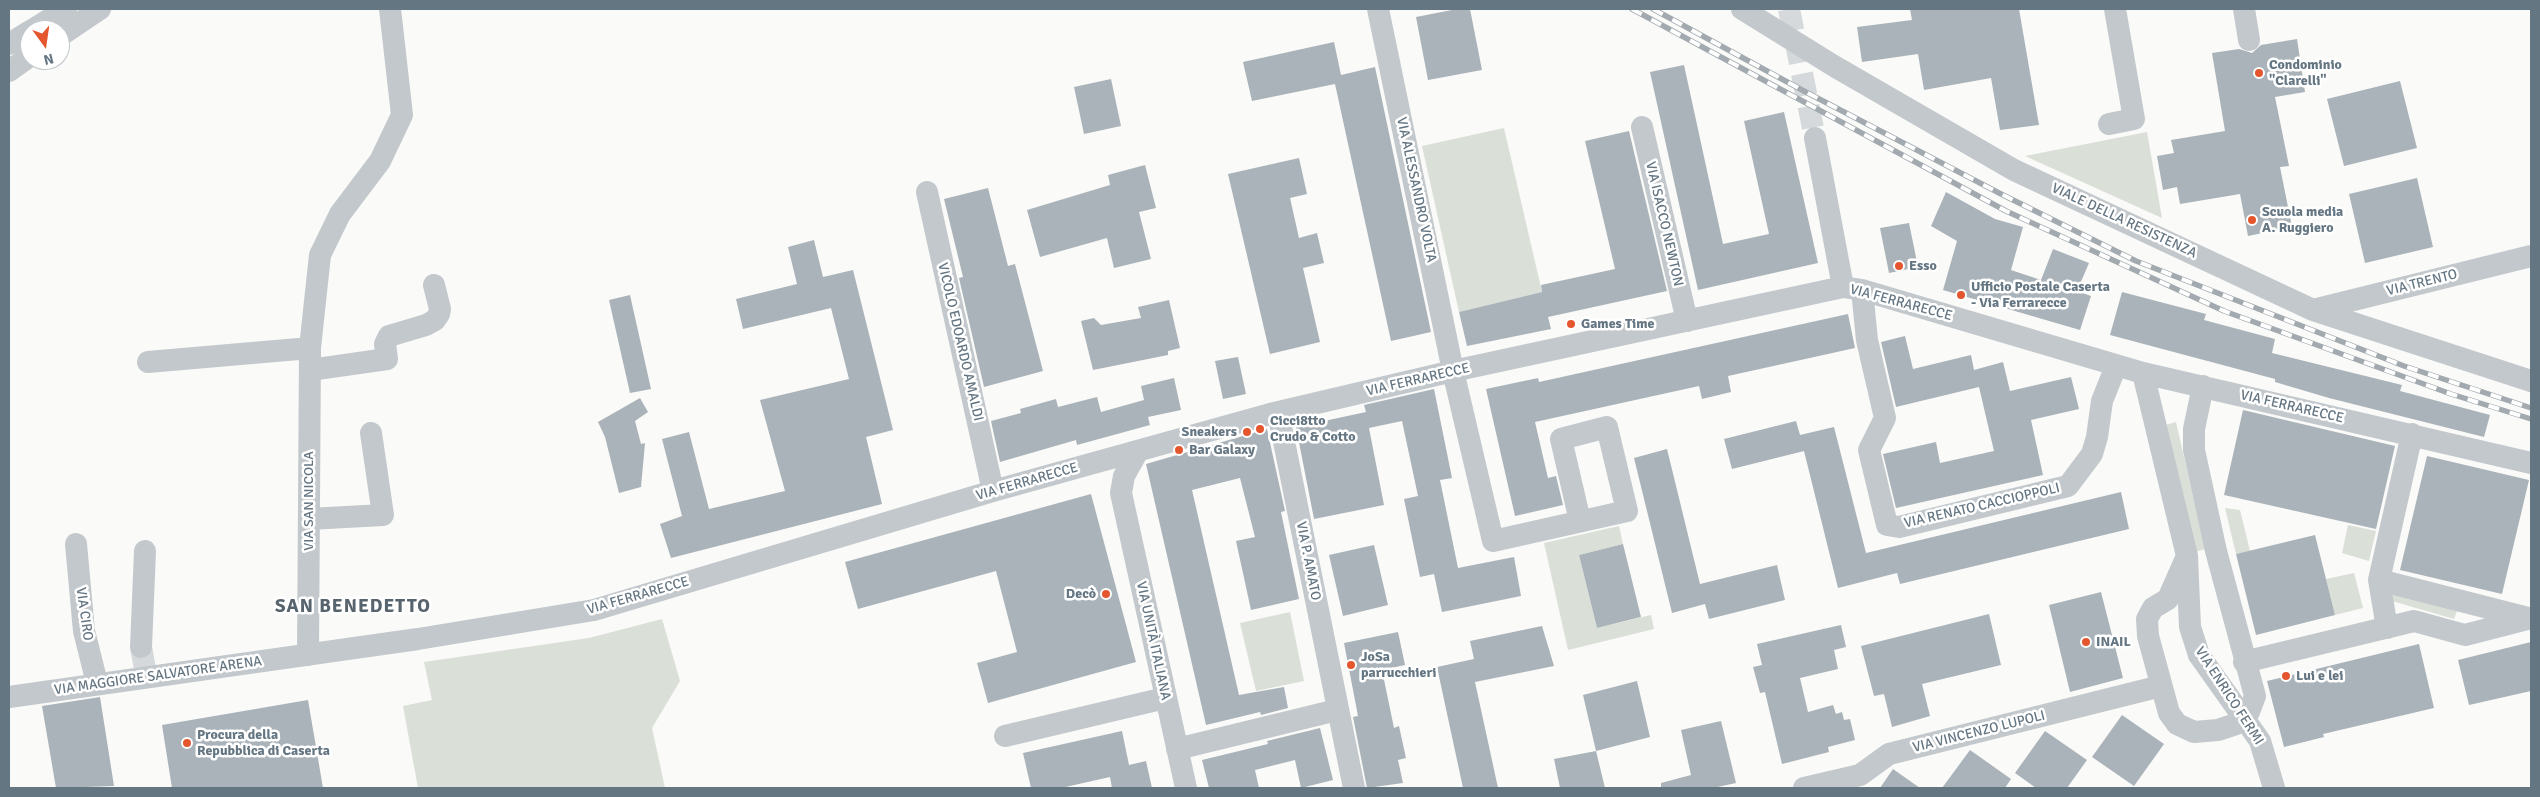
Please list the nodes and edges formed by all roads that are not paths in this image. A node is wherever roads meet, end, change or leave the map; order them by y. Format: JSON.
{"nodes":[{"id":1,"x":66,"y":9,"type":"edge"},
{"id":2,"x":100,"y":9,"type":"edge"},
{"id":3,"x":390,"y":9,"type":"edge"},
{"id":4,"x":1378,"y":9,"type":"edge"},
{"id":5,"x":1742,"y":9,"type":"edge"},
{"id":6,"x":2115,"y":9,"type":"edge"},
{"id":7,"x":2244,"y":9,"type":"edge"},
{"id":8,"x":48,"y":20,"type":"edge"},
{"id":9,"x":70,"y":29,"type":"edge"},
{"id":10,"x":20,"y":38,"type":"edge"},
{"id":11,"x":2249,"y":40,"type":"dead end"},
{"id":12,"x":9,"y":44,"type":"edge"},
{"id":13,"x":20,"y":63,"type":"edge"},
{"id":14,"x":9,"y":71,"type":"edge"},
{"id":15,"x":2110,"y":124,"type":"dead end"},
{"id":16,"x":1642,"y":127,"type":"dead end"},
{"id":17,"x":1816,"y":138,"type":"tunnel mouth"},
{"id":18,"x":927,"y":192,"type":"dead end"},
{"id":19,"x":2531,"y":256,"type":"edge"},
{"id":20,"x":434,"y":285,"type":"dead end"},
{"id":21,"x":1852,"y":288,"type":"junction"},
{"id":22,"x":2313,"y":310,"type":"junction"},
{"id":23,"x":1687,"y":321,"type":"junction"},
{"id":24,"x":310,"y":348,"type":"junction"},
{"id":25,"x":148,"y":362,"type":"dead end"},
{"id":26,"x":2116,"y":366,"type":"junction"},
{"id":27,"x":310,"y":370,"type":"junction"},
{"id":28,"x":1453,"y":371,"type":"junction"},
{"id":29,"x":2143,"y":373,"type":"junction"},
{"id":30,"x":2531,"y":381,"type":"edge"},
{"id":31,"x":2203,"y":386,"type":"junction"},
{"id":32,"x":1278,"y":412,"type":"junction"},
{"id":33,"x":371,"y":433,"type":"dead end"},
{"id":34,"x":2412,"y":434,"type":"junction"},
{"id":35,"x":1138,"y":451,"type":"junction"},
{"id":36,"x":2531,"y":463,"type":"edge"},
{"id":37,"x":1086,"y":465,"type":"junction"},
{"id":38,"x":993,"y":491,"type":"junction"},
{"id":39,"x":1121,"y":493,"type":"junction"},
{"id":40,"x":309,"y":519,"type":"junction"},
{"id":41,"x":1580,"y":522,"type":"dead end"},
{"id":42,"x":76,"y":544,"type":"dead end"},
{"id":43,"x":145,"y":551,"type":"dead end"},
{"id":44,"x":2216,"y":551,"type":"junction"},
{"id":45,"x":2187,"y":556,"type":"junction"},
{"id":46,"x":2380,"y":580,"type":"junction"},
{"id":47,"x":2168,"y":599,"type":"junction"},
{"id":48,"x":2190,"y":603,"type":"junction"},
{"id":49,"x":2531,"y":618,"type":"edge"},
{"id":50,"x":2190,"y":627,"type":"junction"},
{"id":51,"x":2387,"y":628,"type":"junction"},
{"id":52,"x":308,"y":655,"type":"junction"},
{"id":53,"x":2244,"y":662,"type":"junction"},
{"id":54,"x":144,"y":665,"type":"junction"},
{"id":55,"x":97,"y":683,"type":"junction"},
{"id":56,"x":2161,"y":686,"type":"junction"},
{"id":57,"x":9,"y":698,"type":"edge"},
{"id":58,"x":1165,"y":698,"type":"junction"},
{"id":59,"x":1338,"y":710,"type":"junction"},
{"id":60,"x":1005,"y":736,"type":"dead end"},
{"id":61,"x":1177,"y":749,"type":"junction"},
{"id":62,"x":1186,"y":788,"type":"edge"},
{"id":63,"x":1354,"y":788,"type":"edge"},
{"id":64,"x":1804,"y":788,"type":"edge"},
{"id":65,"x":2274,"y":788,"type":"edge"}],
"edges":[{"from":1,"to":8,"type":"street"},
{"from":2,"to":9,"type":"street"},
{"from":3,"to":24,"type":"street","name":"VIA SAN NICOLA"},
{"from":4,"to":28,"type":"street","name":"VIA ALESSANDRO VOLTA"},
{"from":5,"to":22,"type":"street","name":"VIALE DELLA RESISTENZA"},
{"from":6,"to":15,"type":"street"},
{"from":7,"to":11,"type":"street"},
{"from":10,"to":12,"type":"street"},
{"from":13,"to":14,"type":"street"},
{"from":16,"to":23,"type":"street","name":"VIA ISACCO NEWTON"},
{"from":17,"to":21,"type":"street"},
{"from":18,"to":38,"type":"street","name":"VICOLO EDOARDO AMALDI"},
{"from":19,"to":22,"type":"street","name":"VIA TRENTO"},
{"from":20,"to":27,"type":"street"},
{"from":21,"to":23,"type":"street","name":"VIA FERRARECCE"},
{"from":21,"to":26,"type":"street","name":"VIA FERRARECCE"},
{"from":21,"to":26,"type":"street","name":"VIA RENATO CACCIOPPOLI"},
{"from":22,"to":30,"type":"street","name":"VIALE DELLA RESISTENZA"},
{"from":23,"to":28,"type":"street","name":"VIA FERRARECCE"},
{"from":24,"to":25,"type":"street"},
{"from":24,"to":27,"type":"street","name":"VIA SAN NICOLA"},
{"from":26,"to":29,"type":"street","name":"VIA FERRARECCE"},
{"from":27,"to":40,"type":"street","name":"VIA SAN NICOLA"},
{"from":28,"to":32,"type":"street","name":"VIA FERRARECCE"},
{"from":28,"to":41,"type":"street","name":"VIA ALESSANDRO VOLTA"},
{"from":29,"to":31,"type":"street","name":"VIA FERRARECCE"},
{"from":29,"to":45,"type":"street","name":"VIA ENRICO FERMI"},
{"from":31,"to":34,"type":"street","name":"VIA FERRARECCE"},
{"from":31,"to":44,"type":"street"},
{"from":32,"to":35,"type":"street","name":"VIA FERRARECCE"},
{"from":32,"to":59,"type":"street","name":"VIA P. AMATO"},
{"from":33,"to":40,"type":"street"},
{"from":34,"to":36,"type":"street","name":"VIA FERRARECCE"},
{"from":34,"to":46,"type":"street"},
{"from":35,"to":37,"type":"street","name":"VIA FERRARECCE"},
{"from":35,"to":39,"type":"street","name":"VIA UNITÀ ITALIANA"},
{"from":37,"to":38,"type":"street","name":"VIA FERRARECCE"},
{"from":37,"to":39,"type":"street"},
{"from":38,"to":52,"type":"street","name":"VIA FERRARECCE"},
{"from":39,"to":58,"type":"street","name":"VIA UNITÀ ITALIANA"},
{"from":40,"to":52,"type":"street","name":"VIA SAN NICOLA"},
{"from":42,"to":55,"type":"street","name":"VIA CIRO"},
{"from":43,"to":54,"type":"street"},
{"from":44,"to":45,"type":"street"},
{"from":44,"to":48,"type":"street","name":"VIA ENRICO FERMI"},
{"from":44,"to":53,"type":"street"},
{"from":45,"to":47,"type":"street"},
{"from":45,"to":48,"type":"street","name":"VIA ENRICO FERMI"},
{"from":46,"to":49,"type":"street"},
{"from":46,"to":51,"type":"street"},
{"from":47,"to":50,"type":"street"},
{"from":47,"to":56,"type":"street"},
{"from":48,"to":50,"type":"street","name":"VIA ENRICO FERMI"},
{"from":49,"to":51,"type":"street"},
{"from":50,"to":65,"type":"street","name":"VIA ENRICO FERMI","bridge":true},
{"from":51,"to":53,"type":"street"},
{"from":52,"to":54,"type":"street","name":"VIA MAGGIORE SALVATORE ARENA"},
{"from":53,"to":56,"type":"street"},
{"from":54,"to":55,"type":"street","name":"VIA MAGGIORE SALVATORE ARENA"},
{"from":55,"to":57,"type":"street","name":"VIA MAGGIORE SALVATORE ARENA"},
{"from":56,"to":64,"type":"street","name":"VIA VINCENZO LUPOLI"},
{"from":58,"to":60,"type":"street"},
{"from":58,"to":61,"type":"street","name":"VIA UNITÀ ITALIANA"},
{"from":59,"to":61,"type":"street"},
{"from":59,"to":63,"type":"street","name":"VIA P. AMATO"},
{"from":61,"to":62,"type":"street","name":"VIA UNITÀ ITALIANA"}]}
